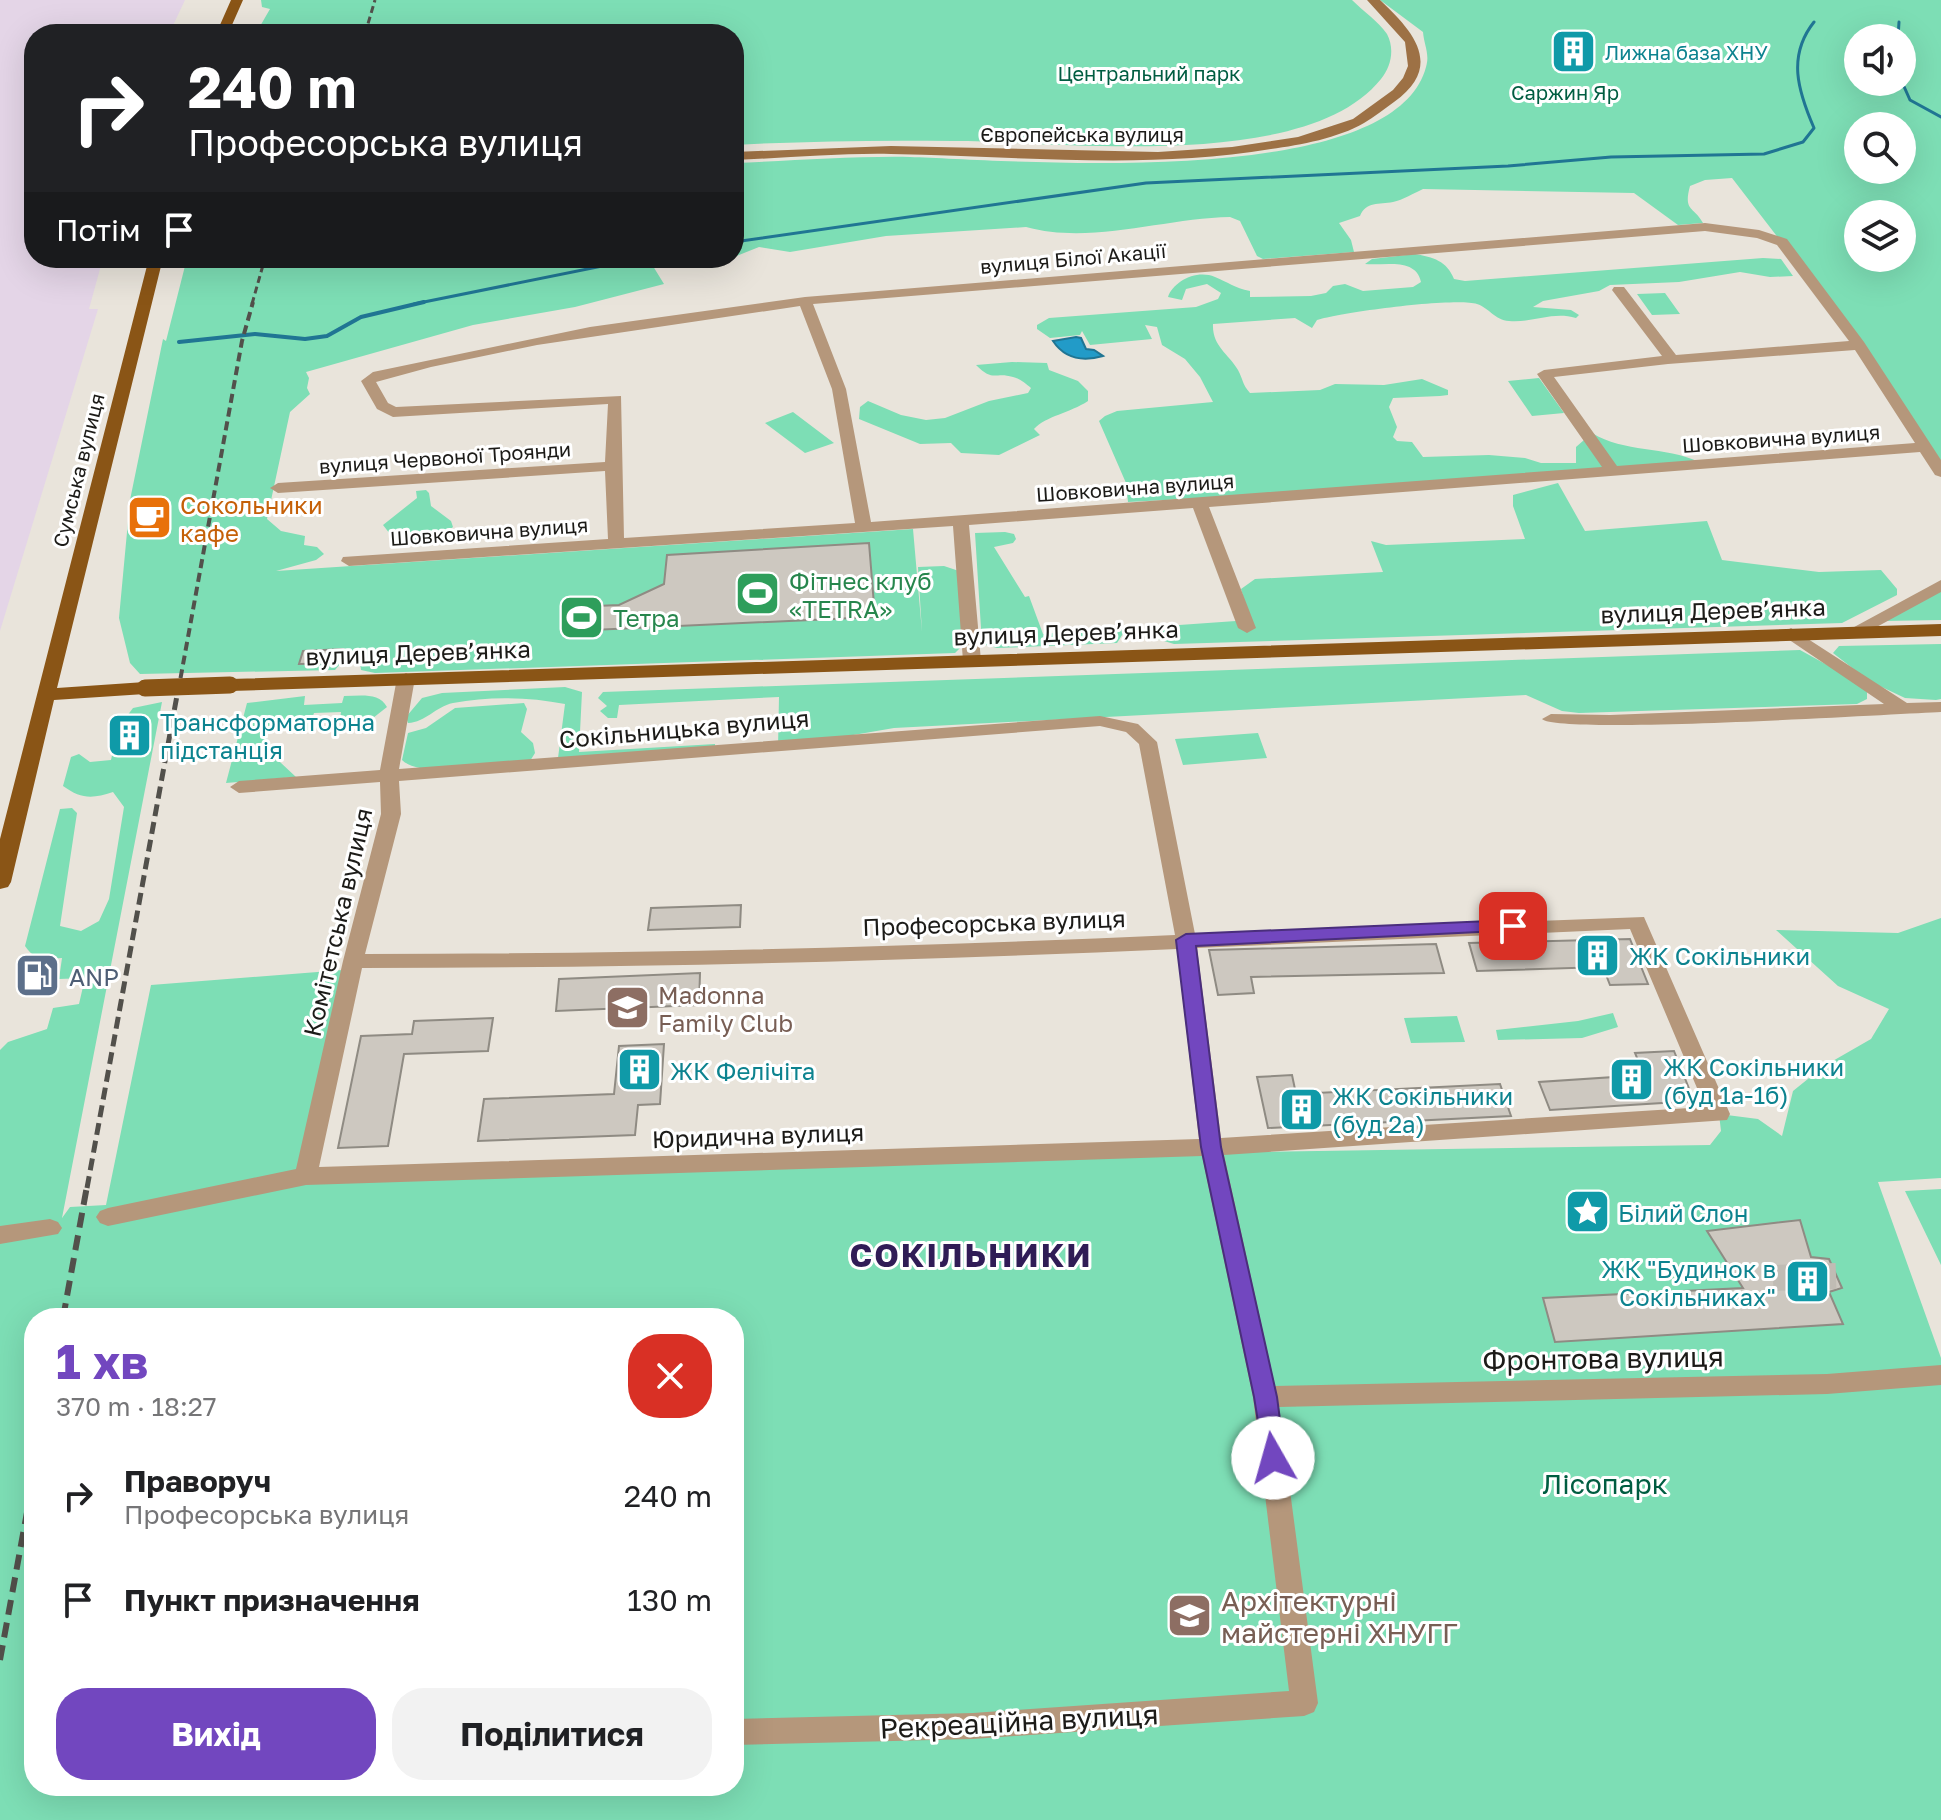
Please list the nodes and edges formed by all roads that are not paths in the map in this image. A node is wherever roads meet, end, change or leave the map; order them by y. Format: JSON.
{"nodes":[{"id":1,"x":237,"y":0,"type":"edge"},
{"id":2,"x":1373,"y":0,"type":"edge"},
{"id":3,"x":226,"y":24,"type":"edge"},
{"id":4,"x":744,"y":156,"type":"edge"},
{"id":5,"x":153,"y":268,"type":"edge"},
{"id":6,"x":1619,"y":290,"type":"dead end"},
{"id":7,"x":805,"y":301,"type":"junction"},
{"id":8,"x":1859,"y":345,"type":"junction"},
{"id":9,"x":1672,"y":360,"type":"junction"},
{"id":10,"x":1924,"y":447,"type":"junction"},
{"id":11,"x":613,"y":466,"type":"junction"},
{"id":12,"x":1613,"y":471,"type":"junction"},
{"id":13,"x":1941,"y":472,"type":"edge"},
{"id":14,"x":278,"y":488,"type":"dead end"},
{"id":15,"x":1199,"y":502,"type":"junction"},
{"id":16,"x":961,"y":521,"type":"junction"},
{"id":17,"x":864,"y":526,"type":"junction"},
{"id":18,"x":616,"y":542,"type":"junction"},
{"id":19,"x":349,"y":561,"type":"dead end"},
{"id":20,"x":1941,"y":585,"type":"edge"},
{"id":21,"x":1247,"y":628,"type":"dead end"},
{"id":22,"x":1941,"y":630,"type":"edge"},
{"id":23,"x":1854,"y":632,"type":"junction"},
{"id":24,"x":1791,"y":633,"type":"junction"},
{"id":25,"x":972,"y":661,"type":"junction"},
{"id":26,"x":406,"y":678,"type":"junction"},
{"id":27,"x":48,"y":695,"type":"junction"},
{"id":28,"x":1941,"y":707,"type":"edge"},
{"id":29,"x":1902,"y":708,"type":"junction"},
{"id":30,"x":1551,"y":719,"type":"dead end"},
{"id":31,"x":388,"y":774,"type":"junction"},
{"id":32,"x":239,"y":787,"type":"dead end"},
{"id":33,"x":0,"y":882,"type":"edge"},
{"id":34,"x":1637,"y":922,"type":"joint"},
{"id":35,"x":1186,"y":940,"type":"junction"},
{"id":36,"x":353,"y":961,"type":"junction"},
{"id":37,"x":1211,"y":1147,"type":"junction"},
{"id":38,"x":306,"y":1176,"type":"junction"},
{"id":39,"x":108,"y":1217,"type":"dead end"},
{"id":40,"x":50,"y":1228,"type":"dead end"},
{"id":41,"x":0,"y":1235,"type":"edge"},
{"id":42,"x":1941,"y":1375,"type":"edge"},
{"id":43,"x":1265,"y":1397,"type":"junction"},
{"id":44,"x":744,"y":1732,"type":"edge"}],
"edges":[{"from":1,"to":3,"type":"main road"},
{"from":2,"to":4,"type":"main road","name":"Європейська вулиця"},
{"from":5,"to":27,"type":"main road","name":"Сумська вулиця"},
{"from":6,"to":9,"type":"street"},
{"from":7,"to":8,"type":"street","name":"вулиця Білої Акації"},
{"from":7,"to":11,"type":"street","name":"вулиця Білої Акації"},
{"from":7,"to":17,"type":"street"},
{"from":8,"to":9,"type":"street"},
{"from":8,"to":10,"type":"street"},
{"from":9,"to":12,"type":"street"},
{"from":10,"to":12,"type":"street","name":"Шовковична вулиця"},
{"from":10,"to":13,"type":"street"},
{"from":11,"to":14,"type":"street","name":"вулиця Червоної Троянди"},
{"from":11,"to":18,"type":"street"},
{"from":12,"to":15,"type":"street","name":"Шовковична вулиця"},
{"from":15,"to":16,"type":"street","name":"Шовковична вулиця"},
{"from":15,"to":21,"type":"street"},
{"from":16,"to":17,"type":"street","name":"Шовковична вулиця"},
{"from":16,"to":25,"type":"street"},
{"from":17,"to":18,"type":"street","name":"Шовковична вулиця"},
{"from":18,"to":19,"type":"street","name":"Шовковична вулиця"},
{"from":20,"to":23,"type":"street"},
{"from":22,"to":23,"type":"main road","name":"вулиця Дерев’янка"},
{"from":23,"to":24,"type":"main road","name":"вулиця Дерев’янка"},
{"from":24,"to":25,"type":"main road","name":"вулиця Дерев’янка"},
{"from":24,"to":29,"type":"street"},
{"from":25,"to":26,"type":"main road","name":"вулиця Дерев’янка"},
{"from":26,"to":27,"type":"main road","name":"вулиця Дерев’янка","bridge":true},
{"from":26,"to":31,"type":"street","name":"Комітетська вулиця"},
{"from":27,"to":33,"type":"main road","name":"Сумська вулиця"},
{"from":28,"to":29,"type":"street"},
{"from":29,"to":30,"type":"street"},
{"from":31,"to":32,"type":"street","name":"Сокільницька вулиця"},
{"from":31,"to":35,"type":"street","name":"Сокільницька вулиця"},
{"from":31,"to":36,"type":"street","name":"Комітетська вулиця"},
{"from":34,"to":35,"type":"street","name":"Професорська вулиця"},
{"from":34,"to":37,"type":"street","name":"Юридична вулиця"},
{"from":35,"to":36,"type":"street","name":"Професорська вулиця"},
{"from":35,"to":37,"type":"street"},
{"from":36,"to":38,"type":"street","name":"Комітетська вулиця"},
{"from":37,"to":38,"type":"street","name":"Юридична вулиця"},
{"from":37,"to":43,"type":"street"},
{"from":38,"to":39,"type":"street","name":"Юридична вулиця"},
{"from":40,"to":41,"type":"street"},
{"from":42,"to":43,"type":"street","name":"Фронтова вулиця"},
{"from":43,"to":44,"type":"street","name":"Рекреаційна вулиця"}]}
